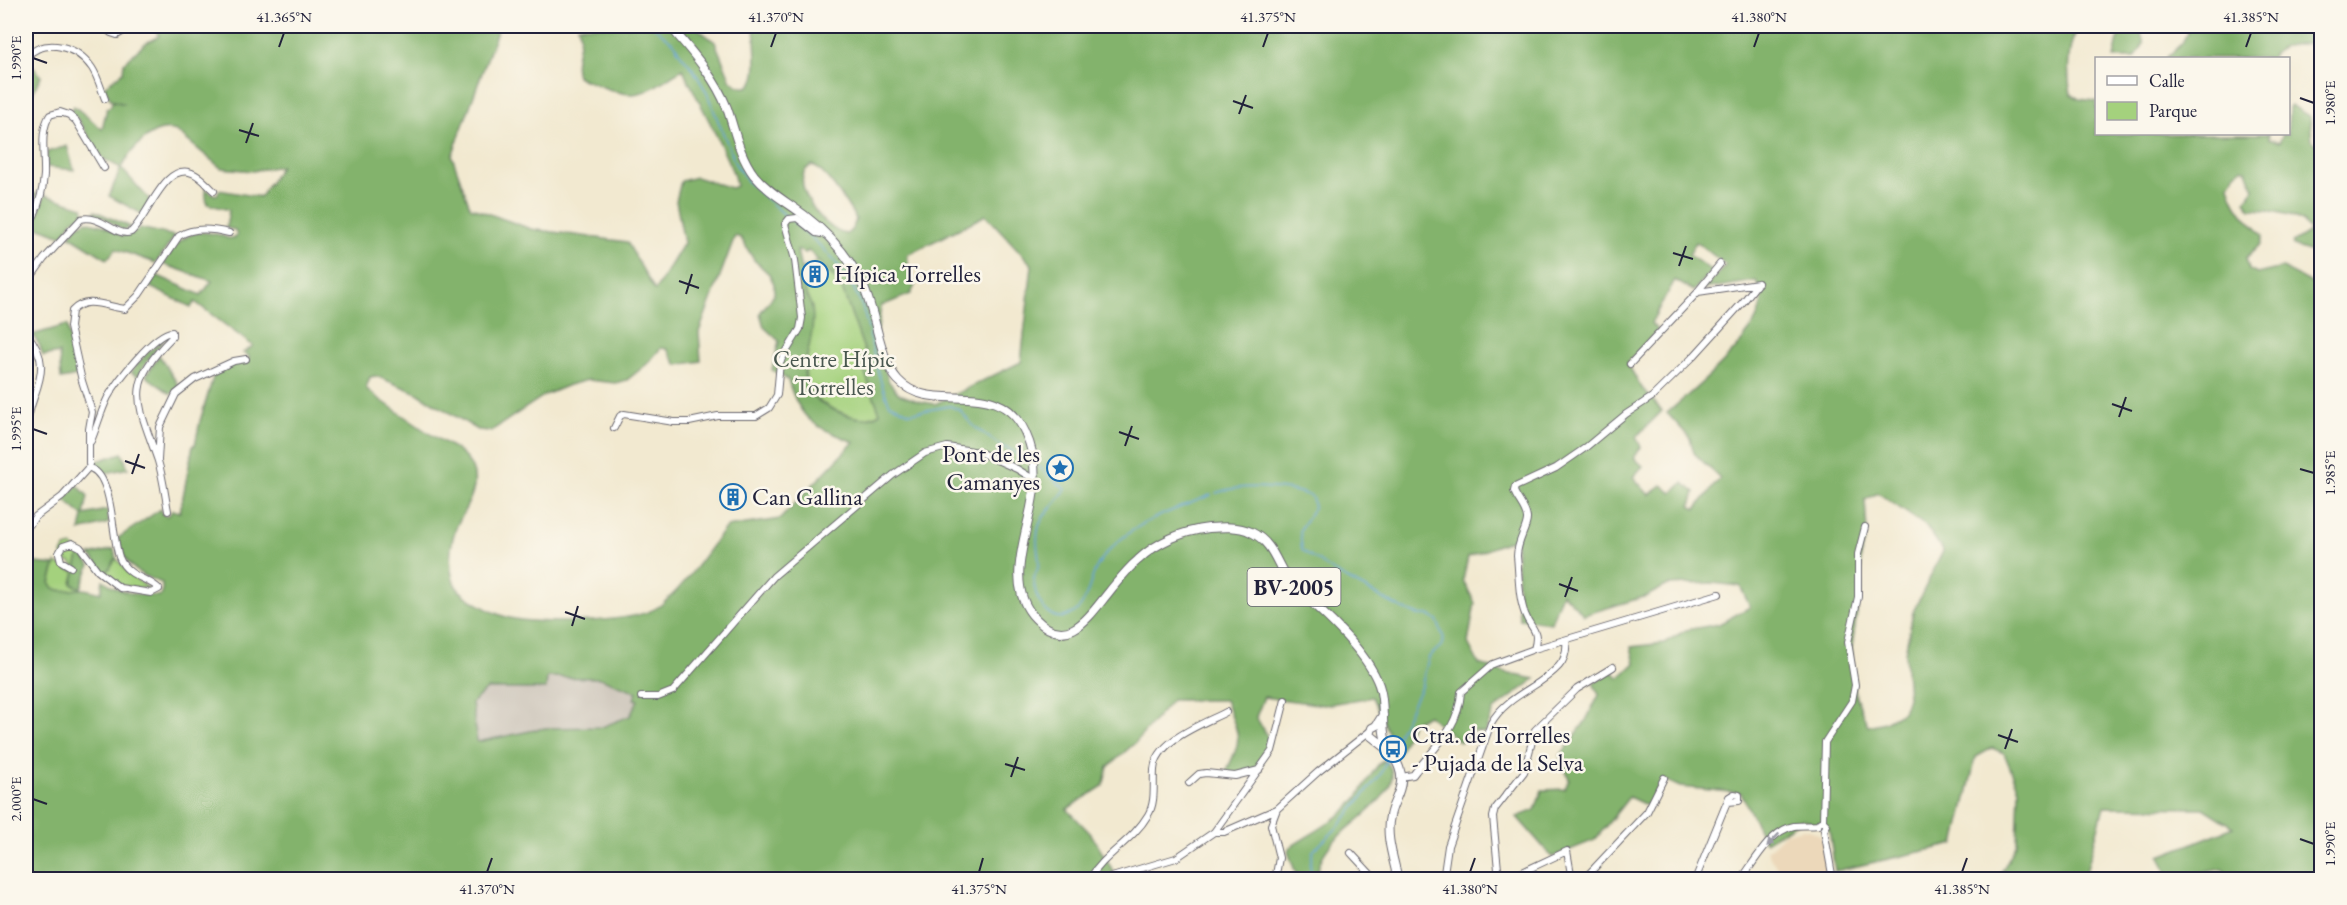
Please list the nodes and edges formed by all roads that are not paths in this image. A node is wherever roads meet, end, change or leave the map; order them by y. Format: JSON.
{"nodes":[{"id":1,"x":103,"y":26,"type":"edge"},
{"id":2,"x":124,"y":26,"type":"edge"},
{"id":3,"x":670,"y":26,"type":"edge"},
{"id":4,"x":26,"y":57,"type":"edge"},
{"id":5,"x":105,"y":99,"type":"dead end"},
{"id":6,"x":104,"y":168,"type":"dead end"},
{"id":7,"x":214,"y":191,"type":"dead end"},
{"id":8,"x":26,"y":220,"type":"edge"},
{"id":9,"x":229,"y":233,"type":"dead end"},
{"id":10,"x":827,"y":235,"type":"junction"},
{"id":11,"x":1720,"y":264,"type":"dead end"},
{"id":12,"x":26,"y":285,"type":"edge"},
{"id":13,"x":1698,"y":292,"type":"junction"},
{"id":14,"x":26,"y":333,"type":"edge"},
{"id":15,"x":246,"y":359,"type":"dead end"},
{"id":16,"x":1630,"y":364,"type":"dead end"},
{"id":17,"x":614,"y":428,"type":"dead end"},
{"id":18,"x":26,"y":432,"type":"edge"},
{"id":19,"x":91,"y":441,"type":"junction"},
{"id":20,"x":158,"y":463,"type":"junction"},
{"id":21,"x":90,"y":467,"type":"junction"},
{"id":22,"x":1035,"y":480,"type":"junction"},
{"id":23,"x":168,"y":511,"type":"dead end"},
{"id":24,"x":1865,"y":527,"type":"dead end"},
{"id":25,"x":26,"y":530,"type":"edge"},
{"id":26,"x":71,"y":567,"type":"dead end"},
{"id":27,"x":1719,"y":594,"type":"dead end"},
{"id":28,"x":1566,"y":640,"type":"junction"},
{"id":29,"x":1534,"y":649,"type":"junction"},
{"id":30,"x":1613,"y":667,"type":"dead end"},
{"id":31,"x":641,"y":697,"type":"dead end"},
{"id":32,"x":1285,"y":700,"type":"dead end"},
{"id":33,"x":1226,"y":712,"type":"dead end"},
{"id":34,"x":1379,"y":730,"type":"junction"},
{"id":35,"x":1390,"y":751,"type":"junction"},
{"id":36,"x":1259,"y":770,"type":"junction"},
{"id":37,"x":1401,"y":777,"type":"junction"},
{"id":38,"x":1664,"y":778,"type":"dead end"},
{"id":39,"x":1189,"y":783,"type":"dead end"},
{"id":40,"x":1728,"y":802,"type":"dead end"},
{"id":41,"x":1277,"y":809,"type":"junction"},
{"id":42,"x":1820,"y":823,"type":"junction"},
{"id":43,"x":1214,"y":832,"type":"junction"},
{"id":44,"x":1351,"y":853,"type":"dead end"},
{"id":45,"x":1500,"y":878,"type":"edge"},
{"id":46,"x":1089,"y":879,"type":"edge"},
{"id":47,"x":1102,"y":879,"type":"edge"},
{"id":48,"x":1275,"y":879,"type":"edge"},
{"id":49,"x":1376,"y":879,"type":"edge"},
{"id":50,"x":1398,"y":879,"type":"edge"},
{"id":51,"x":1443,"y":879,"type":"edge"},
{"id":52,"x":1482,"y":879,"type":"edge"},
{"id":53,"x":1491,"y":879,"type":"edge"},
{"id":54,"x":1572,"y":879,"type":"edge"},
{"id":55,"x":1583,"y":879,"type":"edge"},
{"id":56,"x":1695,"y":879,"type":"edge"},
{"id":57,"x":1742,"y":879,"type":"edge"},
{"id":58,"x":1833,"y":879,"type":"edge"}],
"edges":[{"from":1,"to":2,"type":"street"},
{"from":3,"to":10,"type":"main road","number":"BV-2005"},
{"from":4,"to":5,"type":"street"},
{"from":6,"to":8,"type":"street"},
{"from":7,"to":12,"type":"street"},
{"from":9,"to":19,"type":"street"},
{"from":10,"to":17,"type":"street"},
{"from":10,"to":22,"type":"main road","number":"BV-2005"},
{"from":11,"to":13,"type":"street"},
{"from":13,"to":16,"type":"street"},
{"from":13,"to":29,"type":"street"},
{"from":14,"to":18,"type":"street"},
{"from":15,"to":20,"type":"street"},
{"from":19,"to":20,"type":"street"},
{"from":19,"to":21,"type":"street"},
{"from":20,"to":23,"type":"street"},
{"from":21,"to":25,"type":"street"},
{"from":21,"to":26,"type":"street"},
{"from":22,"to":31,"type":"street"},
{"from":22,"to":34,"type":"main road","number":"BV-2005"},
{"from":24,"to":42,"type":"street"},
{"from":27,"to":28,"type":"street"},
{"from":28,"to":29,"type":"street"},
{"from":28,"to":51,"type":"street"},
{"from":29,"to":37,"type":"street"},
{"from":30,"to":45,"type":"street"},
{"from":32,"to":36,"type":"street"},
{"from":33,"to":46,"type":"street"},
{"from":34,"to":35,"type":"main road","number":"BV-2005"},
{"from":34,"to":35,"type":"main road","number":"BV-2005"},
{"from":34,"to":41,"type":"street"},
{"from":35,"to":37,"type":"main road","number":"BV-2005"},
{"from":36,"to":39,"type":"street"},
{"from":36,"to":43,"type":"street"},
{"from":37,"to":50,"type":"main road"},
{"from":38,"to":55,"type":"street"},
{"from":40,"to":56,"type":"street"},
{"from":41,"to":43,"type":"street"},
{"from":41,"to":48,"type":"street"},
{"from":42,"to":57,"type":"street","one_way":true},
{"from":42,"to":58,"type":"street"},
{"from":43,"to":47,"type":"street"},
{"from":44,"to":49,"type":"street"},
{"from":45,"to":53,"type":"street"},
{"from":45,"to":54,"type":"street"},
{"from":52,"to":53,"type":"street"}]}
